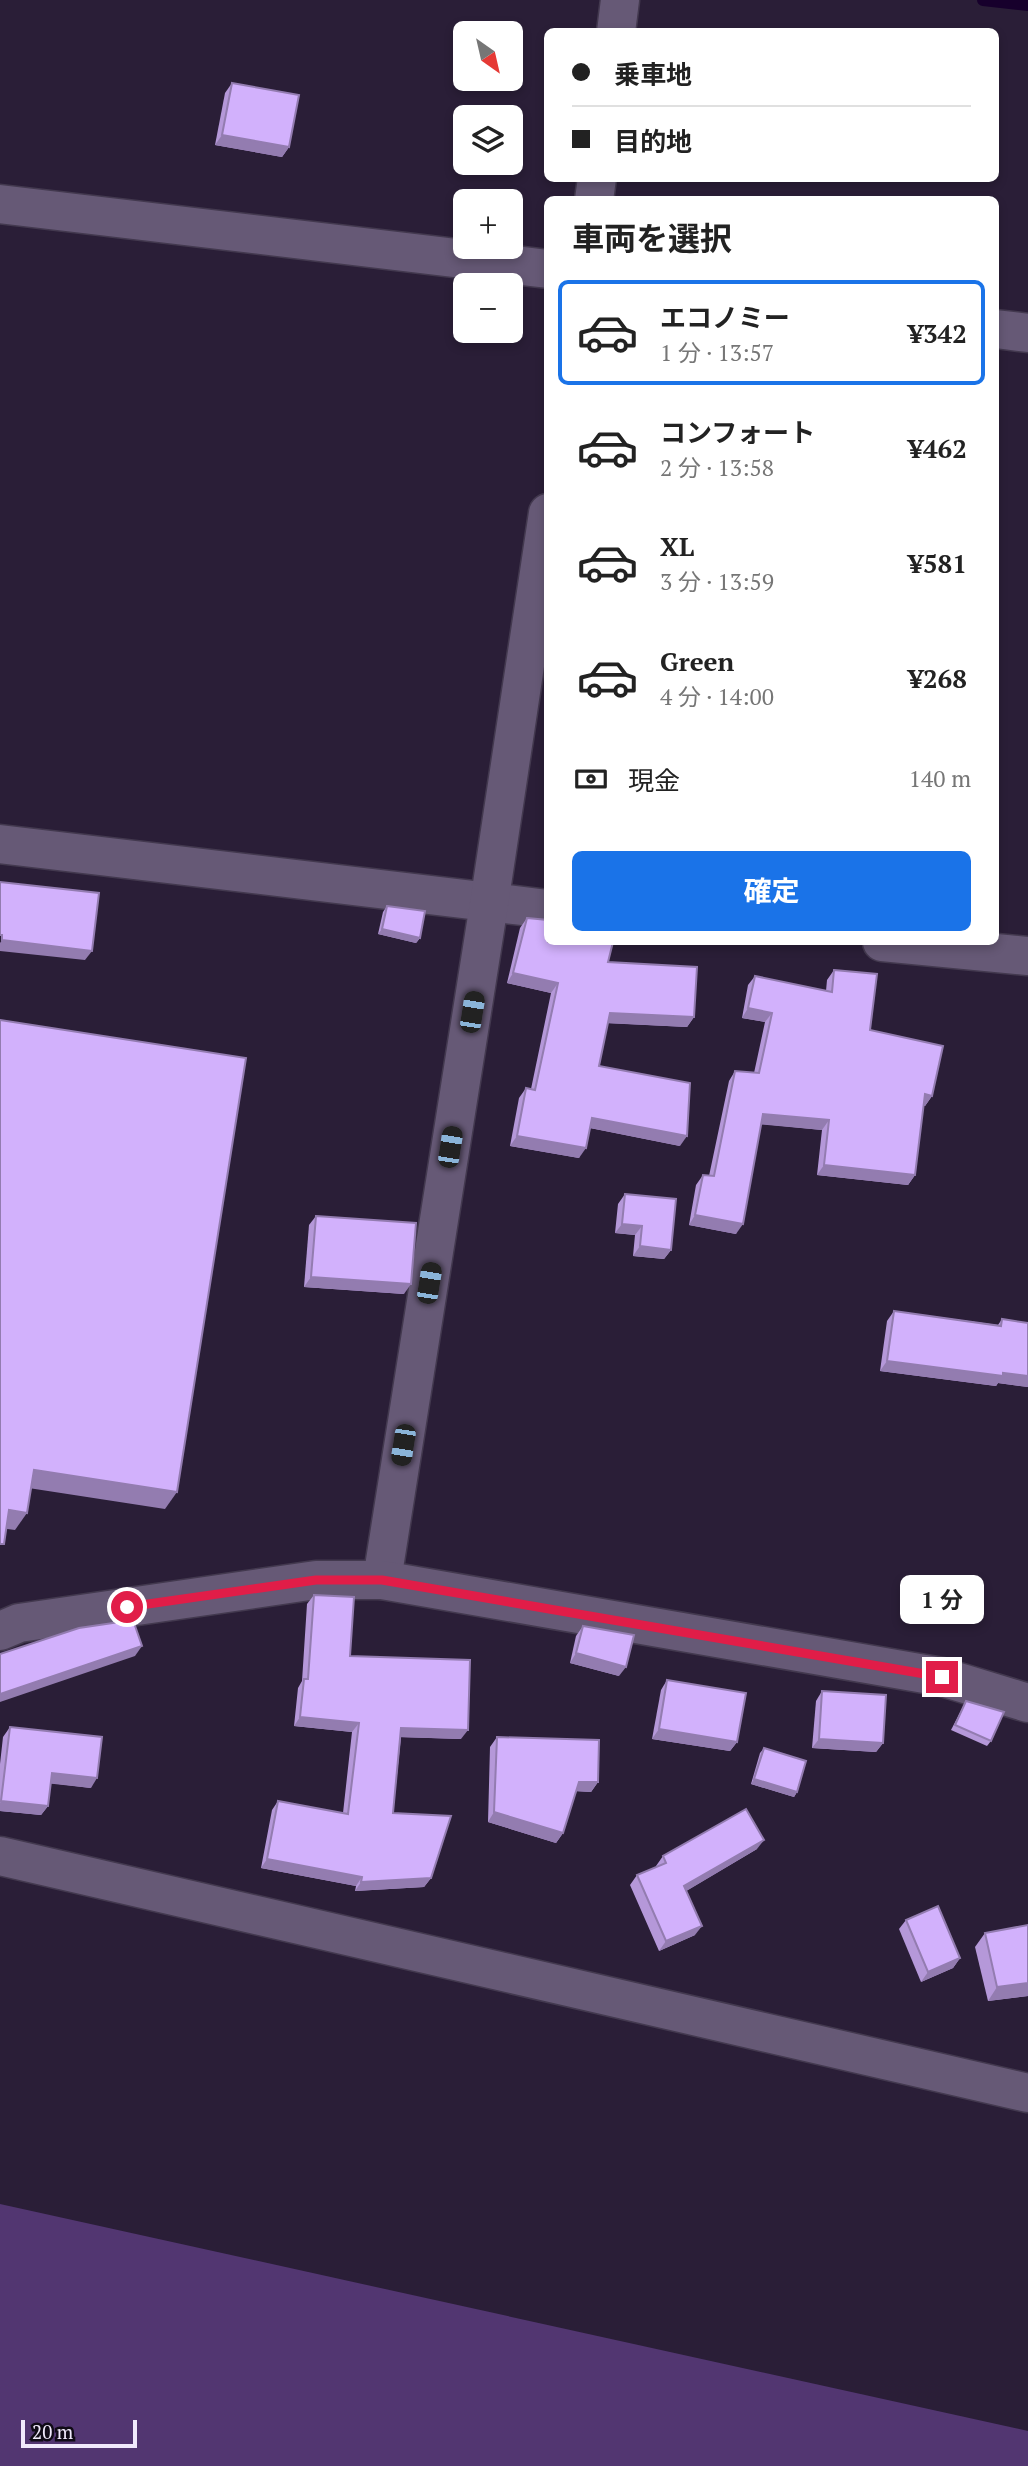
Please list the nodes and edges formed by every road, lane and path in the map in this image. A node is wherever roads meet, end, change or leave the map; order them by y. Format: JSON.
{"nodes":[{"id":1,"x":620,"y":0,"type":"edge"},
{"id":2,"x":616,"y":28,"type":"edge"},
{"id":3,"x":0,"y":204,"type":"edge"},
{"id":4,"x":544,"y":269,"type":"edge"},
{"id":5,"x":999,"y":329,"type":"edge"},
{"id":6,"x":1028,"y":333,"type":"edge"},
{"id":7,"x":544,"y":540,"type":"edge"},
{"id":8,"x":0,"y":844,"type":"edge"},
{"id":9,"x":489,"y":904,"type":"junction"},
{"id":10,"x":544,"y":909,"type":"edge"},
{"id":11,"x":913,"y":945,"type":"edge"},
{"id":12,"x":1028,"y":956,"type":"edge"},
{"id":13,"x":382,"y":1580,"type":"junction"},
{"id":14,"x":0,"y":1631,"type":"edge"},
{"id":15,"x":1028,"y":1703,"type":"edge"},
{"id":16,"x":0,"y":1856,"type":"edge"},
{"id":17,"x":1028,"y":2093,"type":"edge"}],
"edges":[{"from":1,"to":2,"type":"street"},
{"from":3,"to":4,"type":"street"},
{"from":5,"to":6,"type":"street"},
{"from":7,"to":9,"type":"street"},
{"from":8,"to":9,"type":"street"},
{"from":9,"to":10,"type":"street"},
{"from":9,"to":13,"type":"street"},
{"from":11,"to":12,"type":"street"},
{"from":13,"to":14,"type":"street"},
{"from":13,"to":15,"type":"street"},
{"from":16,"to":17,"type":"street"}]}
